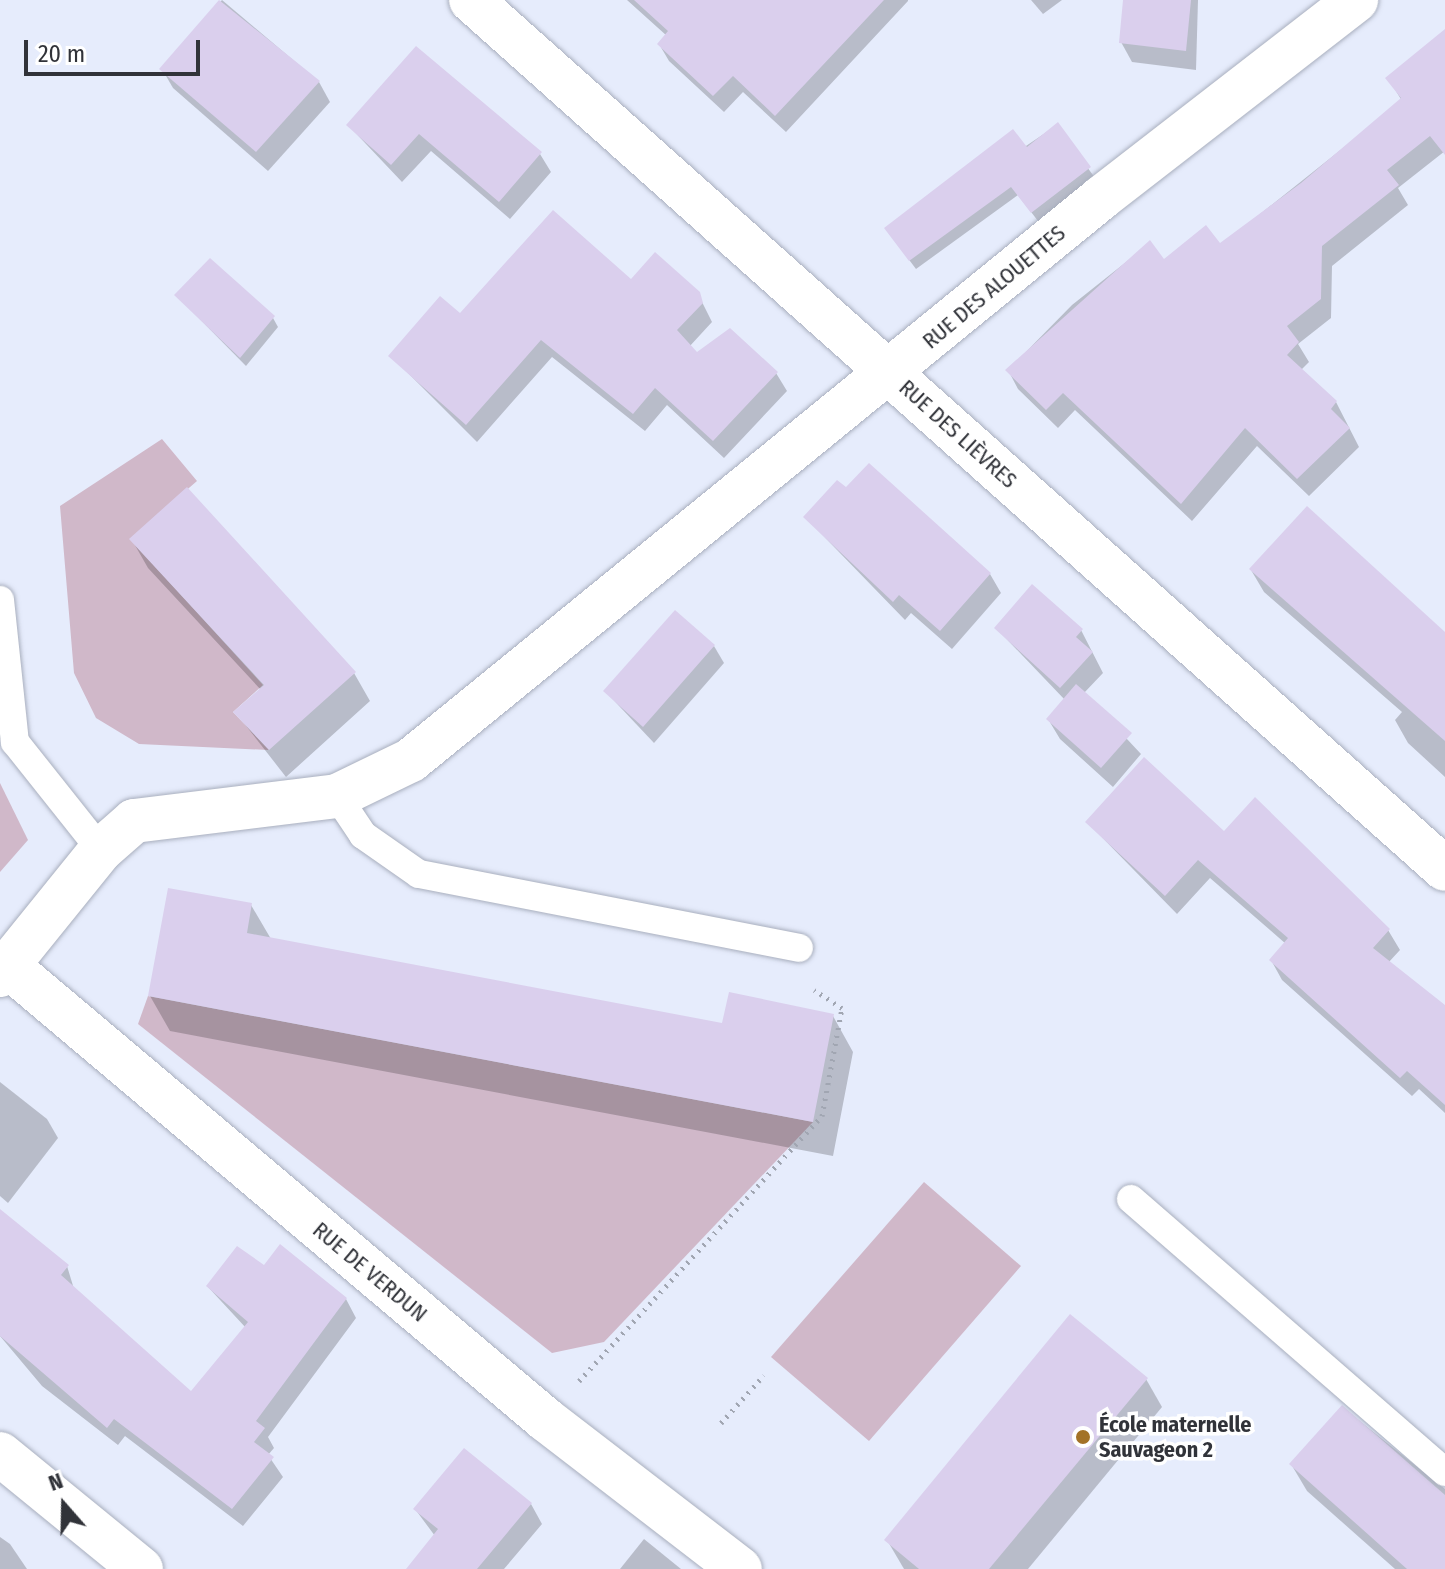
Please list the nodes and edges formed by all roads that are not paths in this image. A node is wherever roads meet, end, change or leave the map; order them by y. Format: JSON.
{"nodes":[{"id":1,"x":471,"y":0,"type":"edge"},
{"id":2,"x":1356,"y":0,"type":"edge"},
{"id":3,"x":1310,"y":14,"type":"edge"},
{"id":4,"x":890,"y":373,"type":"junction"},
{"id":5,"x":0,"y":600,"type":"edge"},
{"id":6,"x":337,"y":796,"type":"junction"},
{"id":7,"x":101,"y":850,"type":"junction"},
{"id":8,"x":1445,"y":869,"type":"edge"},
{"id":9,"x":799,"y":948,"type":"road end"},
{"id":10,"x":3,"y":964,"type":"edge"},
{"id":11,"x":1131,"y":1199,"type":"dead end"},
{"id":12,"x":0,"y":1454,"type":"edge"},
{"id":13,"x":1445,"y":1472,"type":"edge"},
{"id":14,"x":141,"y":1569,"type":"edge"},
{"id":15,"x":740,"y":1569,"type":"edge"}],
"edges":[{"from":1,"to":4,"type":"street","name":"RUE DES LIÈVRES"},
{"from":2,"to":3,"type":"street","name":"RUE DES ALOUETTES"},
{"from":3,"to":4,"type":"street","name":"RUE DES ALOUETTES"},
{"from":4,"to":6,"type":"street","name":"RUE DES ALOUETTES"},
{"from":4,"to":8,"type":"street","name":"RUE DES LIÈVRES"},
{"from":5,"to":7,"type":"lane"},
{"from":6,"to":7,"type":"street","name":"RUE DES ALOUETTES"},
{"from":6,"to":9,"type":"lane"},
{"from":7,"to":10,"type":"street","name":"RUE DES ALOUETTES"},
{"from":10,"to":15,"type":"street","name":"RUE DE VERDUN"},
{"from":11,"to":13,"type":"lane"},
{"from":12,"to":14,"type":"street"}]}
